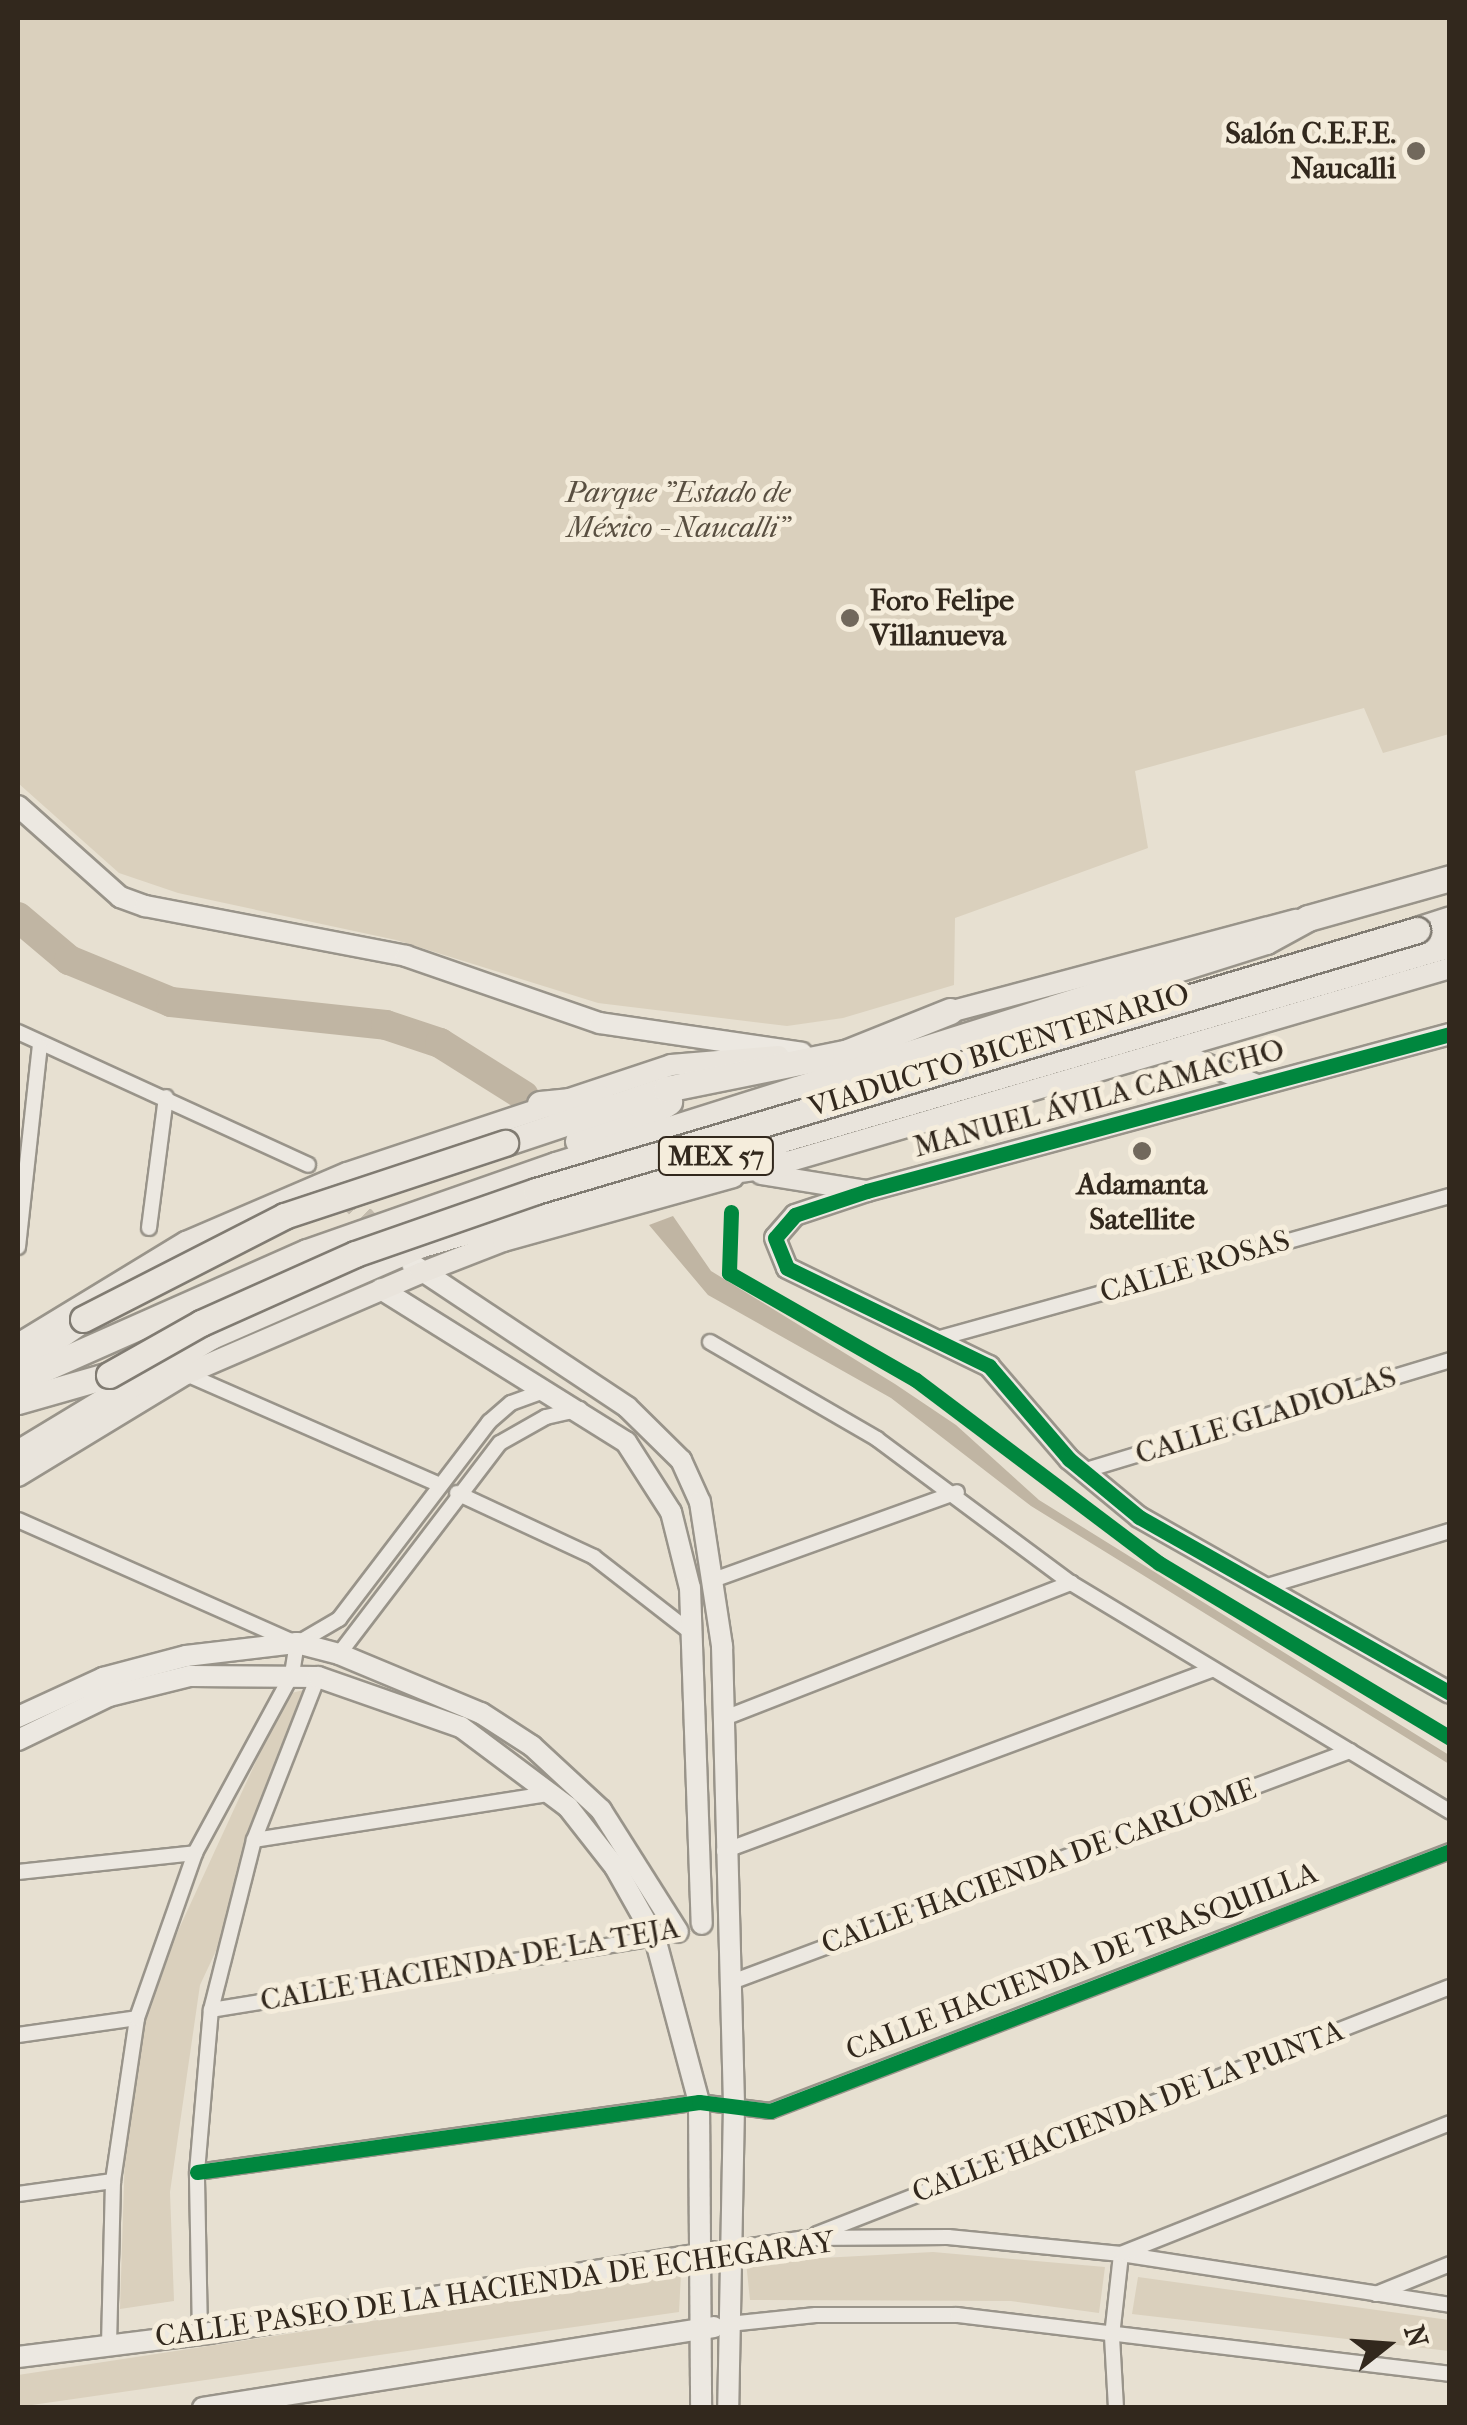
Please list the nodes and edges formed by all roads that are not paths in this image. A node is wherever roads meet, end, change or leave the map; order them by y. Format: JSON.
{"nodes":[{"id":1,"x":18,"y":806,"type":"edge"},
{"id":2,"x":1450,"y":878,"type":"edge"},
{"id":3,"x":1308,"y":918,"type":"junction"},
{"id":4,"x":1450,"y":920,"type":"edge"},
{"id":5,"x":1450,"y":944,"type":"edge"},
{"id":6,"x":1450,"y":968,"type":"edge"},
{"id":7,"x":950,"y":1011,"type":"junction"},
{"id":8,"x":18,"y":1032,"type":"edge"},
{"id":9,"x":1450,"y":1034,"type":"edge"},
{"id":10,"x":40,"y":1046,"type":"junction"},
{"id":11,"x":947,"y":1046,"type":"junction"},
{"id":12,"x":1172,"y":1050,"type":"junction"},
{"id":13,"x":802,"y":1052,"type":"junction"},
{"id":14,"x":1257,"y":1085,"type":"junction"},
{"id":15,"x":667,"y":1096,"type":"junction"},
{"id":16,"x":166,"y":1098,"type":"junction"},
{"id":17,"x":540,"y":1104,"type":"junction"},
{"id":18,"x":603,"y":1114,"type":"junction"},
{"id":19,"x":784,"y":1164,"type":"junction"},
{"id":20,"x":308,"y":1165,"type":"dead end"},
{"id":21,"x":556,"y":1165,"type":"junction"},
{"id":22,"x":749,"y":1173,"type":"junction"},
{"id":23,"x":867,"y":1191,"type":"junction"},
{"id":24,"x":1450,"y":1196,"type":"edge"},
{"id":25,"x":500,"y":1219,"type":"junction"},
{"id":26,"x":149,"y":1228,"type":"dead end"},
{"id":27,"x":18,"y":1247,"type":"edge"},
{"id":28,"x":410,"y":1261,"type":"junction"},
{"id":29,"x":381,"y":1290,"type":"junction"},
{"id":30,"x":940,"y":1338,"type":"junction"},
{"id":31,"x":710,"y":1342,"type":"dead end"},
{"id":32,"x":18,"y":1344,"type":"edge"},
{"id":33,"x":1450,"y":1360,"type":"edge"},
{"id":34,"x":18,"y":1364,"type":"edge"},
{"id":35,"x":186,"y":1374,"type":"junction"},
{"id":36,"x":109,"y":1376,"type":"junction"},
{"id":37,"x":18,"y":1380,"type":"edge"},
{"id":38,"x":549,"y":1390,"type":"junction"},
{"id":39,"x":18,"y":1401,"type":"edge"},
{"id":40,"x":582,"y":1409,"type":"junction"},
{"id":41,"x":18,"y":1450,"type":"edge"},
{"id":42,"x":681,"y":1460,"type":"junction"},
{"id":43,"x":1083,"y":1471,"type":"junction"},
{"id":44,"x":18,"y":1476,"type":"edge"},
{"id":45,"x":652,"y":1478,"type":"junction"},
{"id":46,"x":436,"y":1484,"type":"junction"},
{"id":47,"x":957,"y":1492,"type":"junction"},
{"id":48,"x":457,"y":1493,"type":"junction"},
{"id":49,"x":18,"y":1520,"type":"edge"},
{"id":50,"x":1450,"y":1531,"type":"edge"},
{"id":51,"x":716,"y":1578,"type":"junction"},
{"id":52,"x":1071,"y":1583,"type":"junction"},
{"id":53,"x":1261,"y":1588,"type":"junction"},
{"id":54,"x":692,"y":1634,"type":"junction"},
{"id":55,"x":297,"y":1643,"type":"junction"},
{"id":56,"x":338,"y":1654,"type":"junction"},
{"id":57,"x":370,"y":1666,"type":"junction"},
{"id":58,"x":1211,"y":1670,"type":"junction"},
{"id":59,"x":292,"y":1674,"type":"junction"},
{"id":60,"x":318,"y":1677,"type":"junction"},
{"id":61,"x":362,"y":1688,"type":"junction"},
{"id":62,"x":1450,"y":1693,"type":"edge"},
{"id":63,"x":18,"y":1718,"type":"edge"},
{"id":64,"x":722,"y":1719,"type":"junction"},
{"id":65,"x":18,"y":1740,"type":"edge"},
{"id":66,"x":1350,"y":1751,"type":"junction"},
{"id":67,"x":553,"y":1793,"type":"junction"},
{"id":68,"x":1450,"y":1812,"type":"edge"},
{"id":69,"x":254,"y":1840,"type":"junction"},
{"id":70,"x":724,"y":1850,"type":"junction"},
{"id":71,"x":195,"y":1852,"type":"junction"},
{"id":72,"x":1450,"y":1852,"type":"edge"},
{"id":73,"x":18,"y":1872,"type":"edge"},
{"id":74,"x":726,"y":1916,"type":"junction"},
{"id":75,"x":702,"y":1924,"type":"junction"},
{"id":76,"x":678,"y":1932,"type":"junction"},
{"id":77,"x":656,"y":1938,"type":"junction"},
{"id":78,"x":729,"y":1983,"type":"junction"},
{"id":79,"x":1450,"y":1986,"type":"edge"},
{"id":80,"x":212,"y":2010,"type":"junction"},
{"id":81,"x":137,"y":2018,"type":"junction"},
{"id":82,"x":18,"y":2036,"type":"edge"},
{"id":83,"x":699,"y":2102,"type":"junction"},
{"id":84,"x":734,"y":2106,"type":"junction"},
{"id":85,"x":1450,"y":2123,"type":"edge"},
{"id":86,"x":197,"y":2172,"type":"junction"},
{"id":87,"x":113,"y":2181,"type":"junction"},
{"id":88,"x":18,"y":2194,"type":"edge"},
{"id":89,"x":806,"y":2238,"type":"junction"},
{"id":90,"x":730,"y":2249,"type":"junction"},
{"id":91,"x":704,"y":2254,"type":"junction"},
{"id":92,"x":1121,"y":2254,"type":"junction"},
{"id":93,"x":1450,"y":2264,"type":"edge"},
{"id":94,"x":1373,"y":2295,"type":"junction"},
{"id":95,"x":1450,"y":2304,"type":"edge"},
{"id":96,"x":729,"y":2324,"type":"junction"},
{"id":97,"x":703,"y":2328,"type":"junction"},
{"id":98,"x":200,"y":2334,"type":"junction"},
{"id":99,"x":1112,"y":2336,"type":"junction"},
{"id":100,"x":109,"y":2345,"type":"junction"},
{"id":101,"x":18,"y":2357,"type":"edge"},
{"id":102,"x":1450,"y":2374,"type":"edge"},
{"id":103,"x":204,"y":2407,"type":"edge"},
{"id":104,"x":701,"y":2408,"type":"edge"},
{"id":105,"x":728,"y":2408,"type":"edge"},
{"id":106,"x":1116,"y":2408,"type":"edge"}],
"edges":[{"from":1,"to":13,"type":"main road"},
{"from":2,"to":3,"type":"highway","number":"MEX 57"},
{"from":3,"to":7,"type":"main road"},
{"from":3,"to":11,"type":"highway","number":"MEX 57"},
{"from":4,"to":36,"type":"highway","name":"VIADUCTO BICENTENARIO","bridge":true},
{"from":5,"to":25,"type":"highway","number":"MEX 57"},
{"from":6,"to":12,"type":"main road"},
{"from":7,"to":13,"type":"main road"},
{"from":7,"to":15,"type":"highway"},
{"from":8,"to":10,"type":"street"},
{"from":9,"to":14,"type":"main road","name":"MANUEL ÁVILA CAMACHO"},
{"from":10,"to":16,"type":"street"},
{"from":10,"to":27,"type":"street"},
{"from":11,"to":15,"type":"highway"},
{"from":11,"to":21,"type":"highway","number":"MEX 57"},
{"from":12,"to":14,"type":"main road"},
{"from":12,"to":19,"type":"main road"},
{"from":13,"to":17,"type":"main road"},
{"from":14,"to":23,"type":"main road","name":"MANUEL ÁVILA CAMACHO"},
{"from":15,"to":18,"type":"highway"},
{"from":16,"to":20,"type":"street"},
{"from":16,"to":26,"type":"street"},
{"from":17,"to":18,"type":"highway"},
{"from":17,"to":32,"type":"main road"},
{"from":18,"to":21,"type":"highway"},
{"from":18,"to":34,"type":"highway","bridge":true},
{"from":19,"to":22,"type":"main road"},
{"from":19,"to":25,"type":"highway"},
{"from":21,"to":37,"type":"highway","number":"MEX 57"},
{"from":22,"to":23,"type":"main road"},
{"from":22,"to":28,"type":"main road"},
{"from":23,"to":30,"type":"main road","name":"MANUEL ÁVILA CAMACHO"},
{"from":24,"to":30,"type":"street","name":"CALLE ROSAS"},
{"from":25,"to":41,"type":"highway","number":"MEX 57"},
{"from":28,"to":29,"type":"main road"},
{"from":28,"to":42,"type":"main road"},
{"from":29,"to":35,"type":"main road"},
{"from":29,"to":38,"type":"main road"},
{"from":30,"to":43,"type":"main road"},
{"from":31,"to":47,"type":"street"},
{"from":33,"to":43,"type":"street","name":"CALLE GLADIOLAS"},
{"from":35,"to":44,"type":"main road"},
{"from":35,"to":46,"type":"street"},
{"from":36,"to":39,"type":"highway","name":"VIADUCTO BICENTENARIO"},
{"from":36,"to":41,"type":"highway","name":"VIADUCTO BICENTENARIO"},
{"from":38,"to":40,"type":"main road"},
{"from":38,"to":46,"type":"street"},
{"from":40,"to":45,"type":"main road"},
{"from":40,"to":48,"type":"street"},
{"from":42,"to":45,"type":"main road"},
{"from":42,"to":51,"type":"main road"},
{"from":43,"to":53,"type":"main road"},
{"from":45,"to":54,"type":"main road"},
{"from":46,"to":55,"type":"street"},
{"from":47,"to":51,"type":"street"},
{"from":47,"to":52,"type":"street"},
{"from":48,"to":54,"type":"street"},
{"from":48,"to":56,"type":"street"},
{"from":49,"to":55,"type":"street"},
{"from":50,"to":53,"type":"street"},
{"from":51,"to":64,"type":"main road"},
{"from":52,"to":58,"type":"street"},
{"from":52,"to":64,"type":"street"},
{"from":53,"to":62,"type":"main road"},
{"from":54,"to":75,"type":"main road"},
{"from":55,"to":56,"type":"main road"},
{"from":55,"to":59,"type":"street"},
{"from":55,"to":63,"type":"main road"},
{"from":56,"to":57,"type":"main road"},
{"from":57,"to":61,"type":"street"},
{"from":57,"to":76,"type":"main road"},
{"from":58,"to":66,"type":"street"},
{"from":58,"to":70,"type":"street"},
{"from":59,"to":60,"type":"main road"},
{"from":59,"to":65,"type":"main road"},
{"from":59,"to":71,"type":"street"},
{"from":60,"to":61,"type":"main road"},
{"from":60,"to":69,"type":"street"},
{"from":61,"to":67,"type":"main road"},
{"from":64,"to":70,"type":"main road"},
{"from":66,"to":68,"type":"street"},
{"from":66,"to":78,"type":"street","name":"CALLE HACIENDA DE CARLOME"},
{"from":67,"to":69,"type":"street"},
{"from":67,"to":77,"type":"main road"},
{"from":69,"to":80,"type":"street"},
{"from":70,"to":74,"type":"main road"},
{"from":71,"to":73,"type":"street"},
{"from":71,"to":81,"type":"street"},
{"from":72,"to":84,"type":"street","name":"CALLE HACIENDA DE TRASQUILLA"},
{"from":74,"to":75,"type":"main road","name":"CALLE HACIENDA DE LA TEJA"},
{"from":74,"to":78,"type":"main road"},
{"from":75,"to":76,"type":"main road","name":"CALLE HACIENDA DE LA TEJA"},
{"from":76,"to":77,"type":"main road","name":"CALLE HACIENDA DE LA TEJA"},
{"from":77,"to":80,"type":"street","name":"CALLE HACIENDA DE LA TEJA"},
{"from":77,"to":83,"type":"main road"},
{"from":78,"to":84,"type":"main road"},
{"from":79,"to":89,"type":"street","name":"CALLE HACIENDA DE LA PUNTA"},
{"from":80,"to":86,"type":"street"},
{"from":81,"to":82,"type":"street"},
{"from":81,"to":87,"type":"street"},
{"from":83,"to":84,"type":"street","name":"CALLE HACIENDA DE TRASQUILLA"},
{"from":83,"to":86,"type":"street","name":"CALLE HACIENDA DE TRASQUILLA"},
{"from":83,"to":91,"type":"main road"},
{"from":84,"to":90,"type":"main road"},
{"from":85,"to":92,"type":"street"},
{"from":86,"to":98,"type":"street"},
{"from":87,"to":88,"type":"street"},
{"from":87,"to":100,"type":"street"},
{"from":89,"to":90,"type":"street","name":"CALLE PASEO DE LA HACIENDA DE ECHEGARAY"},
{"from":89,"to":92,"type":"street","name":"CALLE PASEO DE LA HACIENDA DE ECHEGARAY"},
{"from":90,"to":91,"type":"main road","name":"CALLE PASEO DE LA HACIENDA DE ECHEGARAY"},
{"from":90,"to":96,"type":"main road"},
{"from":91,"to":97,"type":"main road"},
{"from":91,"to":98,"type":"main road","name":"CALLE PASEO DE LA HACIENDA DE ECHEGARAY"},
{"from":92,"to":94,"type":"street","name":"CALLE PASEO DE LA HACIENDA DE ECHEGARAY"},
{"from":92,"to":99,"type":"street"},
{"from":93,"to":94,"type":"street"},
{"from":94,"to":95,"type":"street","name":"CALLE PASEO DE LA HACIENDA DE ECHEGARAY"},
{"from":96,"to":97,"type":"main road"},
{"from":96,"to":99,"type":"street"},
{"from":96,"to":105,"type":"main road"},
{"from":97,"to":103,"type":"main road"},
{"from":97,"to":104,"type":"main road"},
{"from":98,"to":100,"type":"main road","name":"CALLE PASEO DE LA HACIENDA DE ECHEGARAY"},
{"from":99,"to":102,"type":"street"},
{"from":99,"to":106,"type":"street"},
{"from":100,"to":101,"type":"main road","name":"CALLE PASEO DE LA HACIENDA DE ECHEGARAY"}]}
